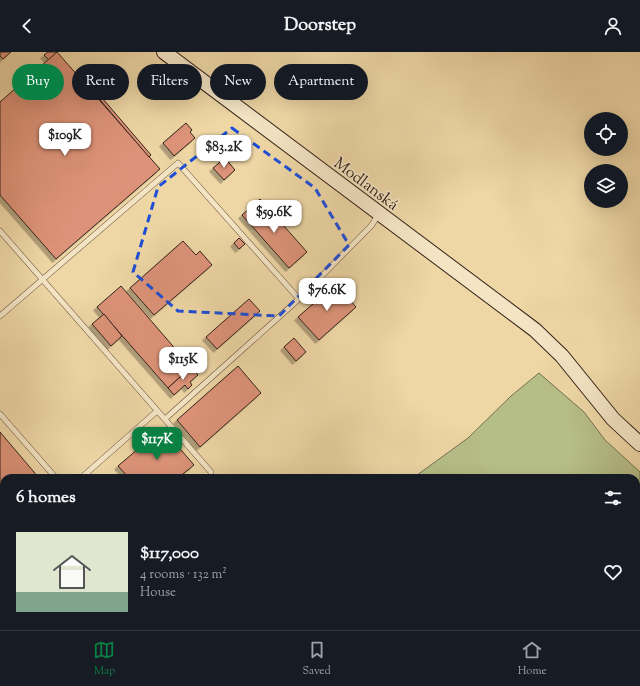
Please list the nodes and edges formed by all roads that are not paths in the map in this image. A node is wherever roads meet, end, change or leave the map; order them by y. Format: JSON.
{"nodes":[{"id":1,"x":164,"y":52,"type":"edge"},
{"id":2,"x":379,"y":214,"type":"junction"},
{"id":3,"x":0,"y":231,"type":"edge"},
{"id":4,"x":43,"y":280,"type":"junction"},
{"id":5,"x":299,"y":299,"type":"junction"},
{"id":6,"x":0,"y":316,"type":"edge"},
{"id":7,"x":157,"y":411,"type":"junction"},
{"id":8,"x":0,"y":414,"type":"edge"},
{"id":9,"x":165,"y":419,"type":"junction"},
{"id":10,"x":640,"y":444,"type":"edge"},
{"id":11,"x":52,"y":474,"type":"edge"},
{"id":12,"x":86,"y":474,"type":"edge"},
{"id":13,"x":211,"y":474,"type":"edge"}],
"edges":[{"from":1,"to":2,"type":"street","name":"Modlanská"},
{"from":2,"to":5,"type":"lane"},
{"from":2,"to":10,"type":"street","name":"Modlanská"},
{"from":3,"to":4,"type":"lane"},
{"from":4,"to":5,"type":"lane"},
{"from":4,"to":6,"type":"lane"},
{"from":4,"to":7,"type":"lane"},
{"from":5,"to":9,"type":"lane"},
{"from":7,"to":9,"type":"lane"},
{"from":7,"to":12,"type":"lane"},
{"from":8,"to":11,"type":"lane"},
{"from":9,"to":13,"type":"lane"}]}
